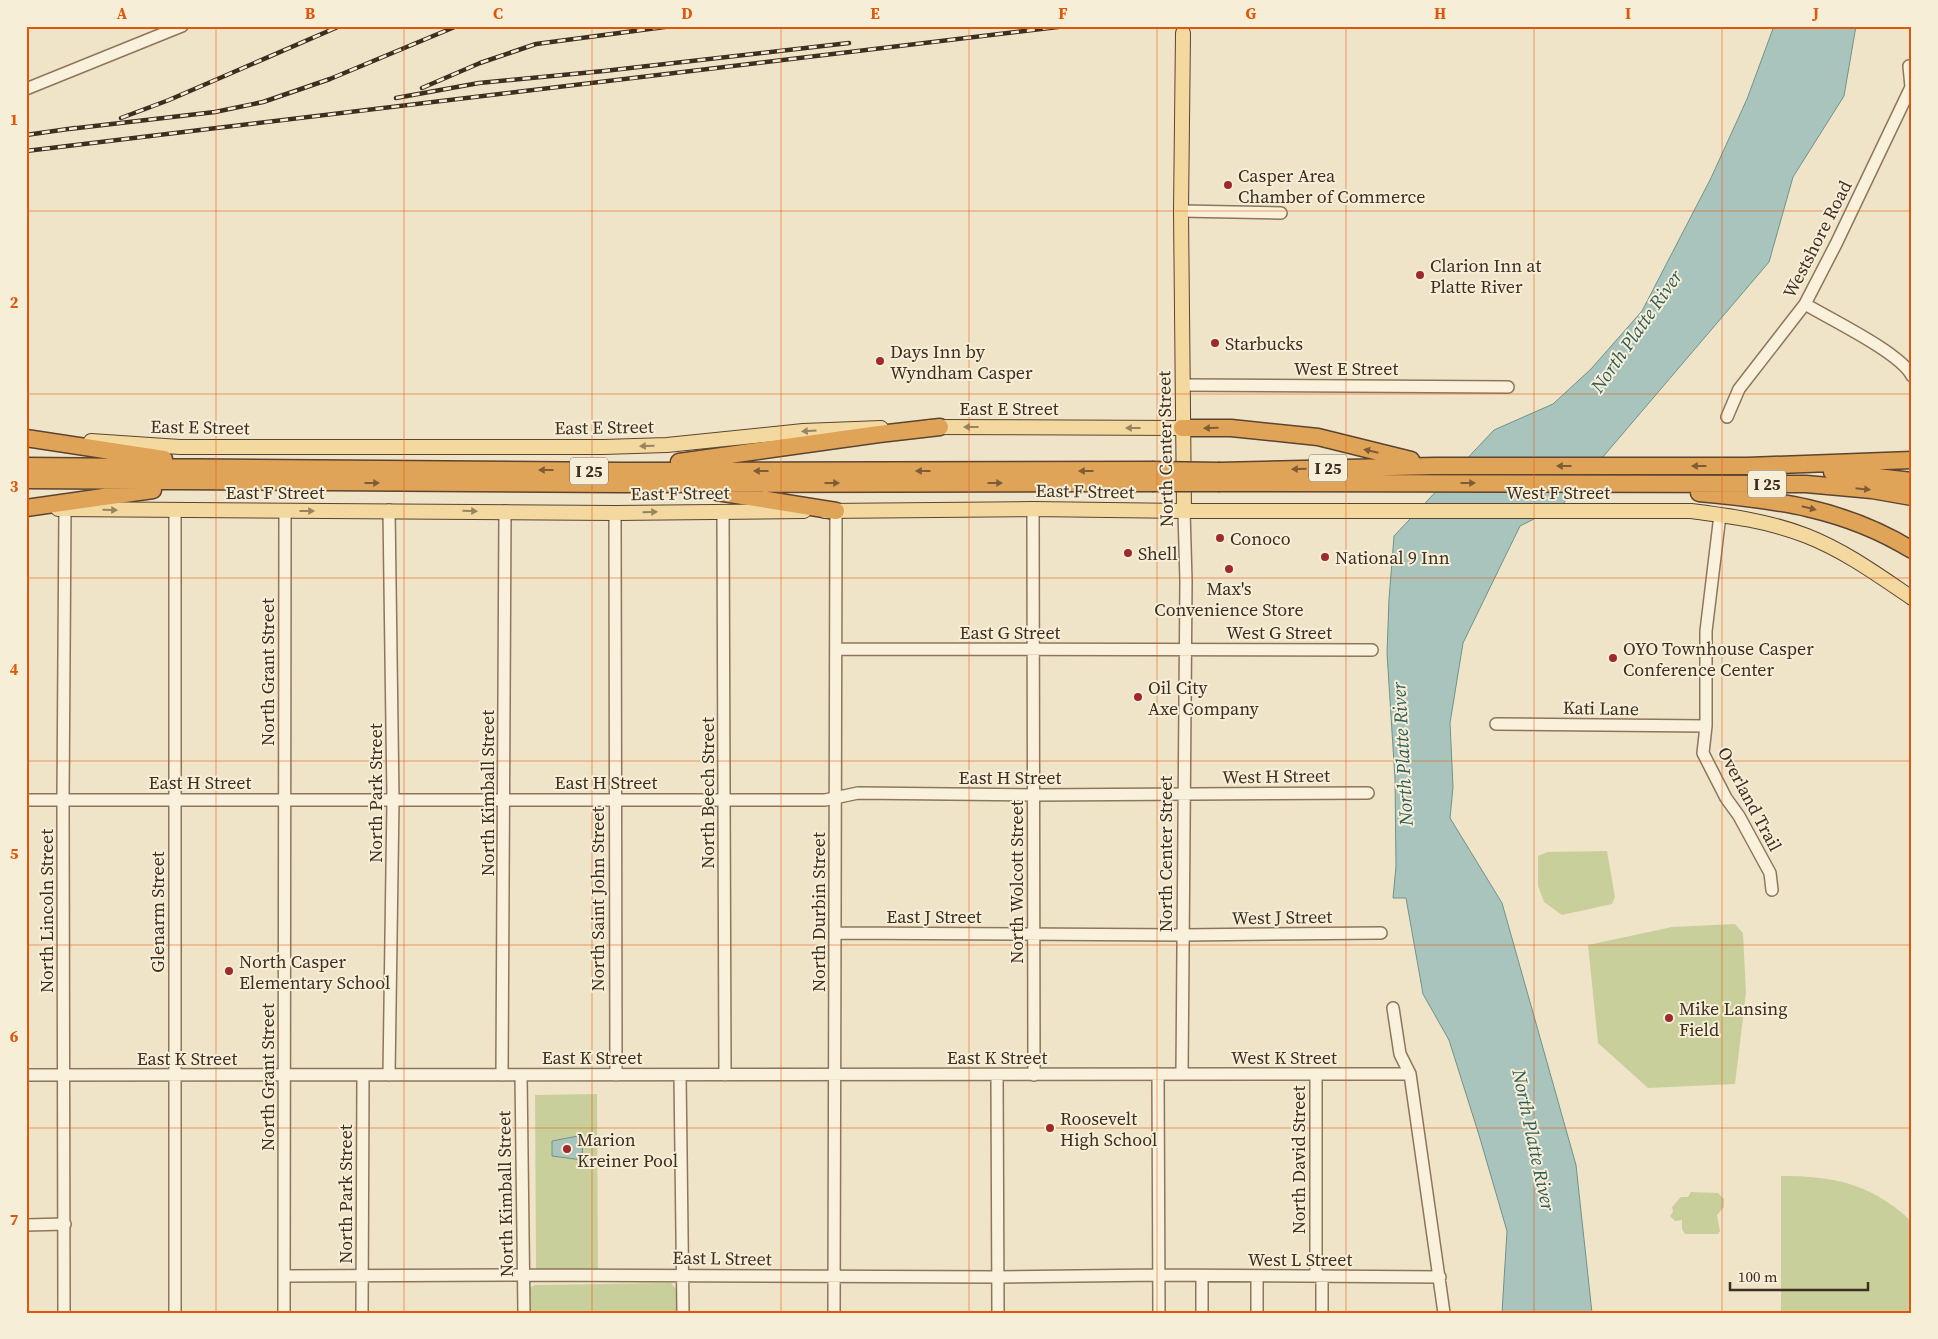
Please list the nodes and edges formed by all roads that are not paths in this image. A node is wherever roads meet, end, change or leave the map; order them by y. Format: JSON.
{"nodes":[{"id":1,"x":182,"y":26,"type":"edge"},
{"id":2,"x":1183,"y":33,"type":"dead end"},
{"id":3,"x":1909,"y":66,"type":"dead end"},
{"id":4,"x":26,"y":89,"type":"edge"},
{"id":5,"x":1181,"y":211,"type":"junction"},
{"id":6,"x":1281,"y":213,"type":"dead end"},
{"id":7,"x":1805,"y":304,"type":"junction"},
{"id":8,"x":1912,"y":376,"type":"edge"},
{"id":9,"x":1183,"y":385,"type":"junction"},
{"id":10,"x":1508,"y":387,"type":"dead end"},
{"id":11,"x":1728,"y":417,"type":"dead end"},
{"id":12,"x":940,"y":427,"type":"junction"},
{"id":13,"x":1182,"y":428,"type":"junction"},
{"id":14,"x":26,"y":438,"type":"edge"},
{"id":15,"x":1912,"y":460,"type":"edge"},
{"id":16,"x":26,"y":466,"type":"edge"},
{"id":17,"x":1435,"y":466,"type":"junction"},
{"id":18,"x":1748,"y":466,"type":"junction"},
{"id":19,"x":272,"y":475,"type":"junction"},
{"id":20,"x":622,"y":477,"type":"junction"},
{"id":21,"x":1220,"y":477,"type":"junction"},
{"id":22,"x":26,"y":480,"type":"edge"},
{"id":23,"x":1912,"y":481,"type":"edge"},
{"id":24,"x":1622,"y":484,"type":"junction"},
{"id":25,"x":1912,"y":497,"type":"edge"},
{"id":26,"x":26,"y":509,"type":"edge"},
{"id":27,"x":65,"y":509,"type":"junction"},
{"id":28,"x":1033,"y":509,"type":"junction"},
{"id":29,"x":389,"y":510,"type":"junction"},
{"id":30,"x":175,"y":511,"type":"junction"},
{"id":31,"x":285,"y":511,"type":"junction"},
{"id":32,"x":723,"y":511,"type":"junction"},
{"id":33,"x":1184,"y":511,"type":"junction"},
{"id":34,"x":506,"y":512,"type":"junction"},
{"id":35,"x":836,"y":512,"type":"junction"},
{"id":36,"x":615,"y":513,"type":"junction"},
{"id":37,"x":1720,"y":515,"type":"junction"},
{"id":38,"x":1912,"y":550,"type":"edge"},
{"id":39,"x":1912,"y":598,"type":"edge"},
{"id":40,"x":836,"y":649,"type":"junction"},
{"id":41,"x":1034,"y":649,"type":"junction"},
{"id":42,"x":1185,"y":649,"type":"junction"},
{"id":43,"x":1372,"y":650,"type":"dead end"},
{"id":44,"x":1496,"y":724,"type":"dead end"},
{"id":45,"x":1706,"y":726,"type":"junction"},
{"id":46,"x":1368,"y":792,"type":"dead end"},
{"id":47,"x":1184,"y":794,"type":"junction"},
{"id":48,"x":1034,"y":795,"type":"junction"},
{"id":49,"x":836,"y":798,"type":"junction"},
{"id":50,"x":284,"y":799,"type":"junction"},
{"id":51,"x":505,"y":799,"type":"junction"},
{"id":52,"x":26,"y":800,"type":"edge"},
{"id":53,"x":64,"y":800,"type":"junction"},
{"id":54,"x":174,"y":800,"type":"junction"},
{"id":55,"x":393,"y":800,"type":"junction"},
{"id":56,"x":614,"y":800,"type":"junction"},
{"id":57,"x":725,"y":800,"type":"junction"},
{"id":58,"x":1772,"y":890,"type":"dead end"},
{"id":59,"x":835,"y":933,"type":"junction"},
{"id":60,"x":1381,"y":933,"type":"dead end"},
{"id":61,"x":1034,"y":934,"type":"junction"},
{"id":62,"x":1183,"y":935,"type":"junction"},
{"id":63,"x":1393,"y":1008,"type":"dead end"},
{"id":64,"x":1158,"y":1074,"type":"junction"},
{"id":65,"x":1182,"y":1074,"type":"junction"},
{"id":66,"x":1316,"y":1074,"type":"junction"},
{"id":67,"x":1410,"y":1074,"type":"junction"},
{"id":68,"x":26,"y":1075,"type":"edge"},
{"id":69,"x":64,"y":1075,"type":"junction"},
{"id":70,"x":175,"y":1075,"type":"junction"},
{"id":71,"x":284,"y":1075,"type":"junction"},
{"id":72,"x":363,"y":1075,"type":"junction"},
{"id":73,"x":389,"y":1075,"type":"junction"},
{"id":74,"x":502,"y":1075,"type":"junction"},
{"id":75,"x":521,"y":1075,"type":"junction"},
{"id":76,"x":616,"y":1075,"type":"junction"},
{"id":77,"x":680,"y":1075,"type":"junction"},
{"id":78,"x":725,"y":1075,"type":"junction"},
{"id":79,"x":835,"y":1075,"type":"junction"},
{"id":80,"x":997,"y":1075,"type":"junction"},
{"id":81,"x":1034,"y":1075,"type":"junction"},
{"id":82,"x":65,"y":1224,"type":"junction"},
{"id":83,"x":26,"y":1225,"type":"edge"},
{"id":84,"x":362,"y":1275,"type":"junction"},
{"id":85,"x":524,"y":1275,"type":"junction"},
{"id":86,"x":682,"y":1275,"type":"junction"},
{"id":87,"x":1159,"y":1275,"type":"junction"},
{"id":88,"x":284,"y":1276,"type":"junction"},
{"id":89,"x":1202,"y":1276,"type":"junction"},
{"id":90,"x":1257,"y":1276,"type":"junction"},
{"id":91,"x":1319,"y":1276,"type":"junction"},
{"id":92,"x":834,"y":1277,"type":"junction"},
{"id":93,"x":998,"y":1277,"type":"junction"},
{"id":94,"x":1440,"y":1277,"type":"junction"},
{"id":95,"x":64,"y":1313,"type":"edge"},
{"id":96,"x":175,"y":1313,"type":"edge"},
{"id":97,"x":284,"y":1313,"type":"edge"},
{"id":98,"x":362,"y":1313,"type":"edge"},
{"id":99,"x":524,"y":1313,"type":"edge"},
{"id":100,"x":683,"y":1313,"type":"edge"},
{"id":101,"x":834,"y":1313,"type":"edge"},
{"id":102,"x":998,"y":1313,"type":"edge"},
{"id":103,"x":1160,"y":1313,"type":"edge"},
{"id":104,"x":1202,"y":1313,"type":"edge"},
{"id":105,"x":1257,"y":1313,"type":"edge"},
{"id":106,"x":1322,"y":1313,"type":"edge"},
{"id":107,"x":1444,"y":1313,"type":"edge"}],
"edges":[{"from":1,"to":4,"type":"street"},
{"from":2,"to":5,"type":"main road","name":"North Center Street"},
{"from":3,"to":7,"type":"street","name":"Westshore Road"},
{"from":5,"to":6,"type":"street"},
{"from":5,"to":9,"type":"main road","name":"North Center Street"},
{"from":7,"to":8,"type":"street"},
{"from":7,"to":11,"type":"street","name":"Westshore Road"},
{"from":9,"to":10,"type":"street","name":"West E Street"},
{"from":9,"to":13,"type":"main road","name":"North Center Street"},
{"from":13,"to":12,"type":"main road","name":"East E Street","one_way":true},
{"from":12,"to":14,"type":"main road","name":"East E Street","one_way":true},
{"from":12,"to":20,"type":"highway"},
{"from":17,"to":13,"type":"highway","one_way":true},
{"from":13,"to":33,"type":"main road","name":"North Center Street"},
{"from":14,"to":19,"type":"highway"},
{"from":15,"to":18,"type":"highway"},
{"from":16,"to":19,"type":"highway","number":"I 25"},
{"from":18,"to":17,"type":"highway","number":"I 25","one_way":true},
{"from":17,"to":21,"type":"highway","number":"I 25","one_way":true},
{"from":18,"to":23,"type":"highway","number":"I 25"},
{"from":19,"to":20,"type":"highway","number":"I 25"},
{"from":19,"to":22,"type":"highway","number":"I 25"},
{"from":19,"to":26,"type":"highway"},
{"from":20,"to":21,"type":"highway","number":"I 25","bridge":true},
{"from":20,"to":35,"type":"highway"},
{"from":21,"to":24,"type":"highway","number":"I 25","one_way":true},
{"from":24,"to":25,"type":"highway","number":"I 25","one_way":true},
{"from":24,"to":38,"type":"highway","one_way":true},
{"from":26,"to":27,"type":"main road","name":"East F Street"},
{"from":27,"to":30,"type":"main road","name":"East F Street","one_way":true},
{"from":27,"to":53,"type":"street","name":"North Lincoln Street"},
{"from":28,"to":33,"type":"main road","name":"East F Street"},
{"from":28,"to":35,"type":"main road","name":"East F Street"},
{"from":28,"to":41,"type":"street","name":"North Wolcott Street"},
{"from":31,"to":29,"type":"main road","name":"East F Street","one_way":true},
{"from":29,"to":34,"type":"main road","name":"East F Street","one_way":true},
{"from":29,"to":55,"type":"street","name":"North Park Street"},
{"from":30,"to":31,"type":"main road","name":"East F Street"},
{"from":30,"to":54,"type":"street","name":"Glenarm Street"},
{"from":31,"to":50,"type":"street","name":"North Grant Street"},
{"from":32,"to":35,"type":"main road","name":"East F Street"},
{"from":36,"to":32,"type":"main road","name":"East F Street","one_way":true},
{"from":32,"to":57,"type":"street","name":"North Beech Street"},
{"from":33,"to":37,"type":"main road","name":"West F Street"},
{"from":33,"to":42,"type":"street","name":"North Center Street"},
{"from":34,"to":36,"type":"main road","name":"East F Street"},
{"from":34,"to":51,"type":"street","name":"North Kimball Street"},
{"from":35,"to":40,"type":"street","name":"North Durbin Street"},
{"from":36,"to":56,"type":"street","name":"North Saint John Street"},
{"from":37,"to":39,"type":"main road","name":"West F Street"},
{"from":37,"to":45,"type":"street","name":"Overland Trail"},
{"from":40,"to":41,"type":"street","name":"East G Street"},
{"from":40,"to":49,"type":"street","name":"North Durbin Street"},
{"from":41,"to":42,"type":"street","name":"East G Street"},
{"from":41,"to":48,"type":"street","name":"North Wolcott Street"},
{"from":42,"to":43,"type":"street","name":"West G Street"},
{"from":42,"to":47,"type":"street","name":"North Center Street"},
{"from":44,"to":45,"type":"street","name":"Kati Lane"},
{"from":45,"to":58,"type":"street","name":"Overland Trail"},
{"from":46,"to":47,"type":"street","name":"West H Street"},
{"from":47,"to":48,"type":"street","name":"East H Street"},
{"from":47,"to":62,"type":"street","name":"North Center Street"},
{"from":48,"to":49,"type":"street","name":"East H Street"},
{"from":48,"to":61,"type":"street","name":"North Wolcott Street"},
{"from":49,"to":57,"type":"street","name":"East H Street"},
{"from":49,"to":59,"type":"street","name":"North Durbin Street"},
{"from":50,"to":54,"type":"street","name":"East H Street"},
{"from":50,"to":55,"type":"street","name":"East H Street"},
{"from":50,"to":71,"type":"street","name":"North Grant Street"},
{"from":51,"to":55,"type":"street","name":"East H Street"},
{"from":51,"to":56,"type":"street","name":"East H Street"},
{"from":51,"to":74,"type":"street","name":"North Kimball Street"},
{"from":52,"to":53,"type":"street","name":"East H Street"},
{"from":53,"to":54,"type":"street","name":"East H Street"},
{"from":53,"to":69,"type":"street","name":"North Lincoln Street"},
{"from":54,"to":70,"type":"street","name":"Glenarm Street"},
{"from":55,"to":73,"type":"street","name":"North Park Street"},
{"from":56,"to":57,"type":"street","name":"East H Street"},
{"from":56,"to":76,"type":"street","name":"North Saint John Street"},
{"from":57,"to":78,"type":"street","name":"North Beech Street"},
{"from":59,"to":61,"type":"street","name":"East J Street"},
{"from":59,"to":79,"type":"street","name":"North Durbin Street"},
{"from":60,"to":62,"type":"street","name":"West J Street"},
{"from":61,"to":62,"type":"street","name":"East J Street"},
{"from":61,"to":81,"type":"street","name":"North Wolcott Street"},
{"from":62,"to":65,"type":"street","name":"North Center Street"},
{"from":63,"to":67,"type":"street"},
{"from":64,"to":65,"type":"street","name":"West K Street"},
{"from":64,"to":81,"type":"street","name":"East K Street"},
{"from":64,"to":87,"type":"street"},
{"from":65,"to":66,"type":"street","name":"West K Street"},
{"from":66,"to":67,"type":"street","name":"West K Street"},
{"from":66,"to":91,"type":"street","name":"North David Street"},
{"from":67,"to":94,"type":"street"},
{"from":68,"to":69,"type":"street","name":"East K Street"},
{"from":69,"to":70,"type":"street","name":"East K Street"},
{"from":69,"to":82,"type":"street","name":"North Lincoln Street"},
{"from":70,"to":71,"type":"street","name":"East K Street"},
{"from":70,"to":96,"type":"street","name":"Glenarm Street"},
{"from":71,"to":72,"type":"street","name":"East K Street"},
{"from":71,"to":88,"type":"street","name":"North Grant Street"},
{"from":72,"to":73,"type":"street","name":"East K Street"},
{"from":72,"to":84,"type":"street","name":"North Park Street"},
{"from":73,"to":74,"type":"street","name":"East K Street"},
{"from":74,"to":75,"type":"street","name":"East K Street"},
{"from":75,"to":76,"type":"street","name":"East K Street"},
{"from":75,"to":85,"type":"street","name":"North Kimball Street"},
{"from":76,"to":77,"type":"street","name":"East K Street"},
{"from":77,"to":78,"type":"street","name":"East K Street"},
{"from":77,"to":86,"type":"street"},
{"from":78,"to":79,"type":"street","name":"East K Street"},
{"from":79,"to":80,"type":"street","name":"East K Street"},
{"from":79,"to":92,"type":"street","name":"North Durbin Street"},
{"from":80,"to":81,"type":"street","name":"East K Street"},
{"from":80,"to":93,"type":"street"},
{"from":82,"to":83,"type":"street"},
{"from":82,"to":95,"type":"street","name":"North Lincoln Street"},
{"from":84,"to":85,"type":"street","name":"East L Street"},
{"from":84,"to":88,"type":"street","name":"East L Street"},
{"from":84,"to":98,"type":"street","name":"North Park Street"},
{"from":85,"to":86,"type":"street","name":"East L Street"},
{"from":85,"to":99,"type":"street","name":"North Kimball Street"},
{"from":86,"to":92,"type":"street","name":"East L Street"},
{"from":86,"to":100,"type":"street"},
{"from":87,"to":89,"type":"street","name":"West L Street"},
{"from":87,"to":93,"type":"street","name":"East L Street"},
{"from":87,"to":103,"type":"street"},
{"from":88,"to":97,"type":"street","name":"North Grant Street"},
{"from":89,"to":90,"type":"street","name":"West L Street"},
{"from":89,"to":104,"type":"street"},
{"from":90,"to":91,"type":"street","name":"West L Street"},
{"from":90,"to":105,"type":"street"},
{"from":91,"to":94,"type":"street","name":"West L Street"},
{"from":91,"to":106,"type":"street","name":"North David Street"},
{"from":92,"to":93,"type":"street","name":"East L Street"},
{"from":92,"to":101,"type":"street","name":"North Durbin Street"},
{"from":93,"to":102,"type":"street"},
{"from":94,"to":107,"type":"street"}]}
